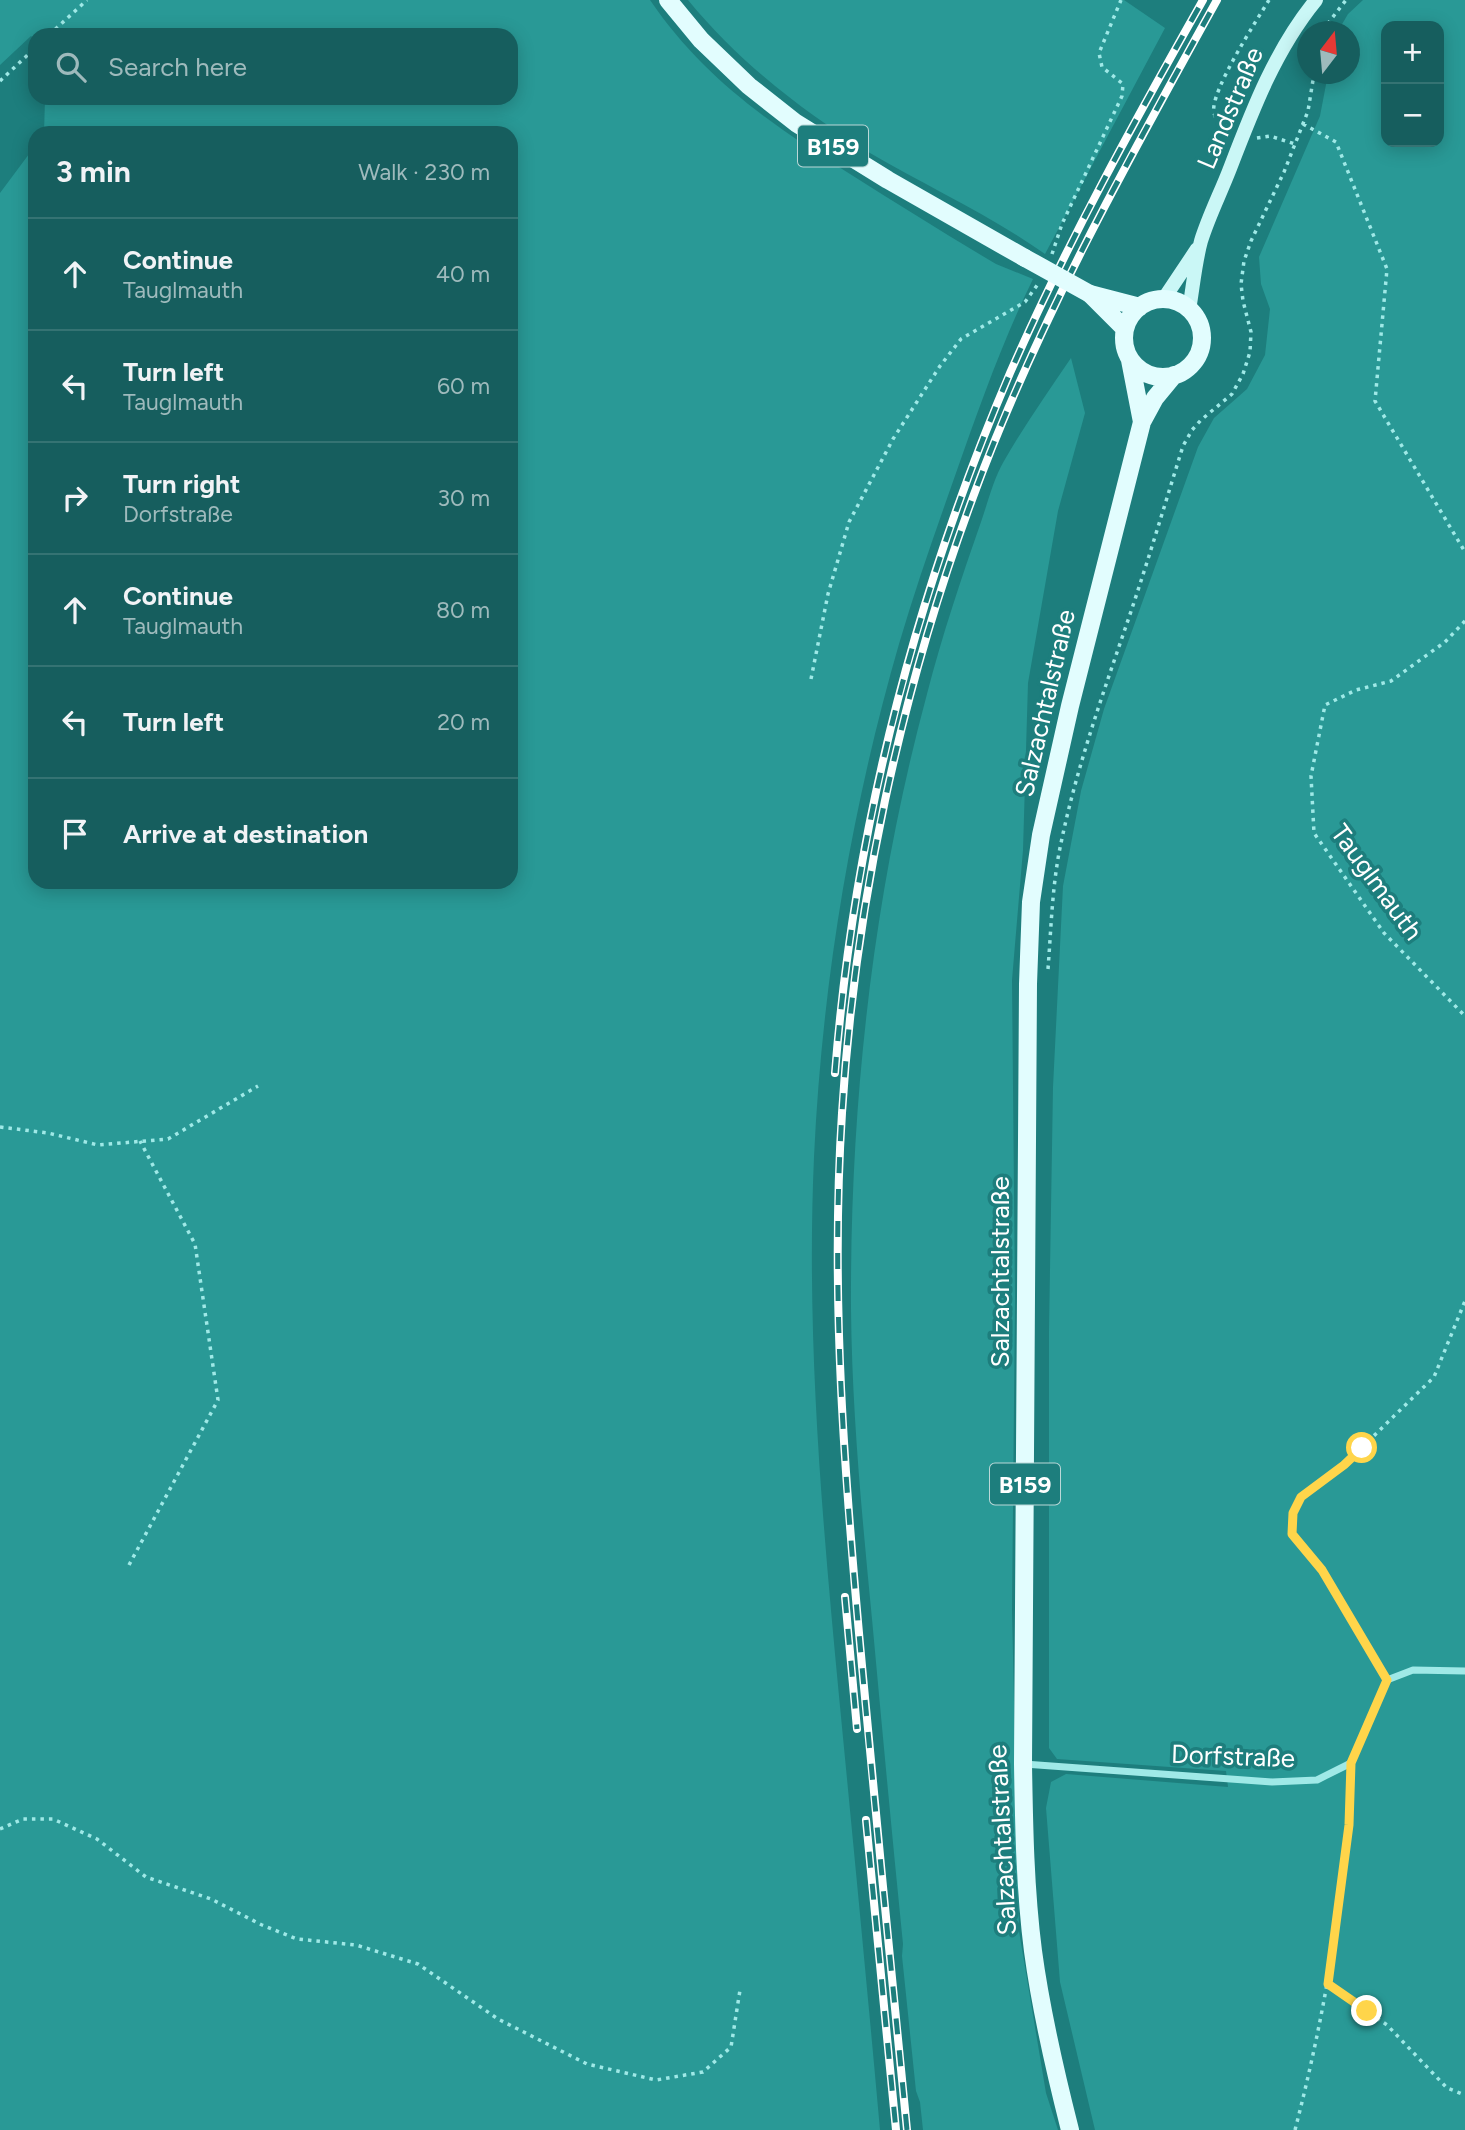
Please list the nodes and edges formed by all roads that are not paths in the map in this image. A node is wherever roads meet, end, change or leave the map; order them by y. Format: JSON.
{"nodes":[{"id":1,"x":668,"y":0,"type":"edge"},
{"id":2,"x":1316,"y":0,"type":"edge"},
{"id":3,"x":1201,"y":242,"type":"junction"},
{"id":4,"x":1090,"y":294,"type":"junction"},
{"id":5,"x":1163,"y":300,"type":"junction"},
{"id":6,"x":1140,"y":307,"type":"junction"},
{"id":7,"x":1189,"y":310,"type":"junction"},
{"id":8,"x":1125,"y":329,"type":"junction"},
{"id":9,"x":1130,"y":360,"type":"junction"},
{"id":10,"x":1174,"y":375,"type":"junction"},
{"id":11,"x":1142,"y":422,"type":"junction"},
{"id":12,"x":1465,"y":1671,"type":"edge"},
{"id":13,"x":1023,"y":1764,"type":"junction"},
{"id":14,"x":1070,"y":2130,"type":"edge"}],
"edges":[{"from":1,"to":4,"type":"main road","number":"B159","bridge":true},
{"from":2,"to":3,"type":"street","name":"Landstraße"},
{"from":3,"to":5,"type":"street","name":"Landstraße"},
{"from":3,"to":7,"type":"street","name":"Landstraße"},
{"from":4,"to":6,"type":"main road","number":"B159"},
{"from":4,"to":8,"type":"main road","number":"B159"},
{"from":5,"to":6,"type":"main road"},
{"from":5,"to":7,"type":"main road"},
{"from":6,"to":8,"type":"main road"},
{"from":7,"to":10,"type":"main road","name":"Salzachtalstraße","number":"B159"},
{"from":8,"to":9,"type":"main road","name":"Salzachtalstraße","number":"B159"},
{"from":9,"to":10,"type":"main road"},
{"from":9,"to":11,"type":"main road","name":"Salzachtalstraße","number":"B159"},
{"from":10,"to":11,"type":"main road","name":"Salzachtalstraße","number":"B159"},
{"from":11,"to":13,"type":"main road","name":"Salzachtalstraße","number":"B159"},
{"from":12,"to":13,"type":"street","name":"Dorfstraße"},
{"from":13,"to":14,"type":"main road","name":"Salzachtalstraße","number":"B159"}]}
